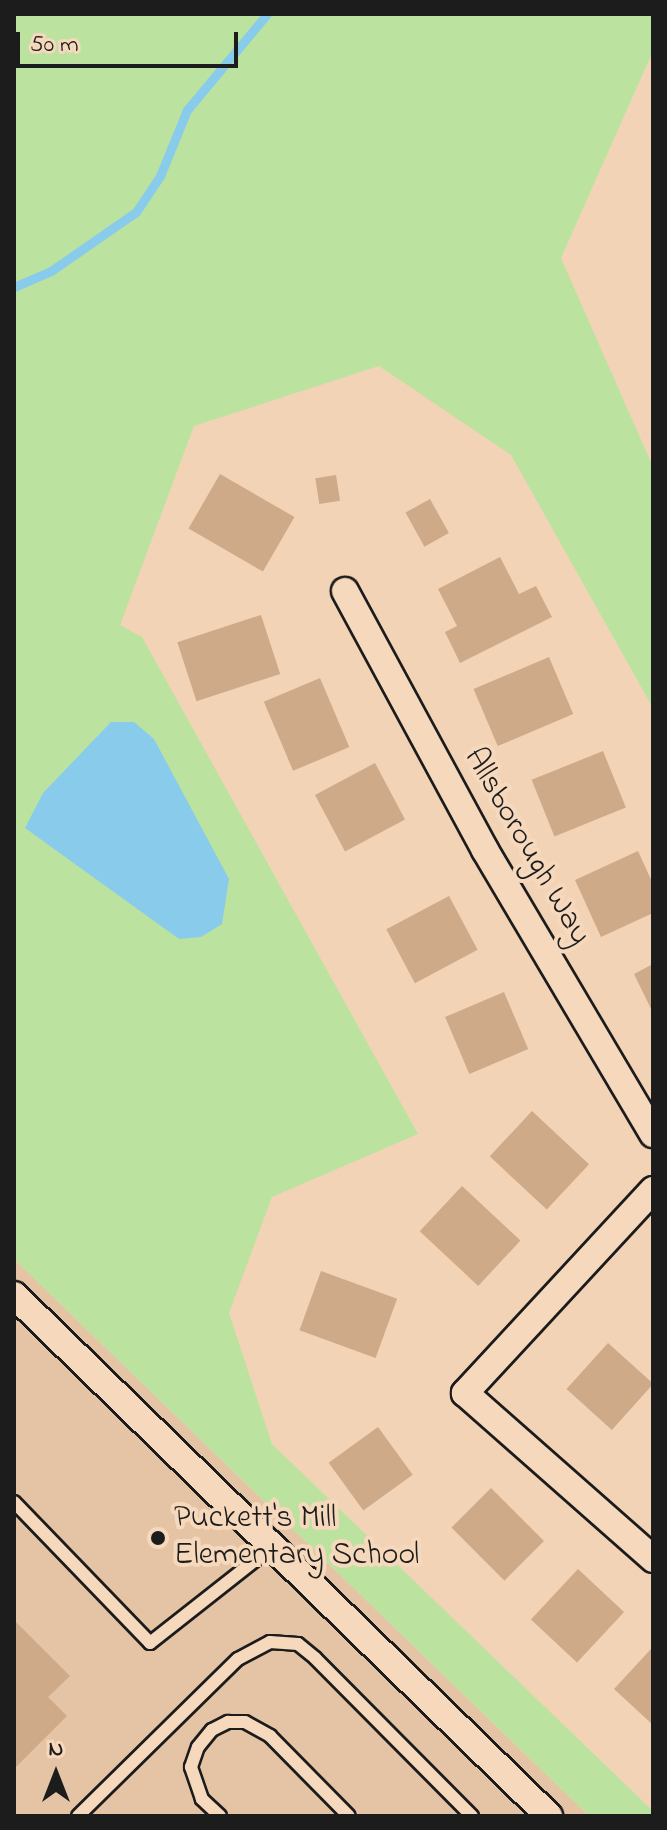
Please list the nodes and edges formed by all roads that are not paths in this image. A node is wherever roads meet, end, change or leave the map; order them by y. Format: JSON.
{"nodes":[{"id":1,"x":345,"y":591,"type":"dead end"},
{"id":2,"x":653,"y":1134,"type":"edge"},
{"id":3,"x":653,"y":1190,"type":"edge"},
{"id":4,"x":14,"y":1295,"type":"edge"},
{"id":5,"x":14,"y":1502,"type":"edge"},
{"id":6,"x":272,"y":1547,"type":"junction"},
{"id":7,"x":653,"y":1559,"type":"edge"},
{"id":8,"x":219,"y":1815,"type":"edge"},
{"id":9,"x":78,"y":1816,"type":"edge"},
{"id":10,"x":349,"y":1816,"type":"edge"},
{"id":11,"x":472,"y":1816,"type":"edge"},
{"id":12,"x":549,"y":1816,"type":"edge"}],
"edges":[{"from":1,"to":2,"type":"street","name":"Allsborough Way"},
{"from":3,"to":7,"type":"street"},
{"from":4,"to":6,"type":"street"},
{"from":5,"to":6,"type":"lane"},
{"from":6,"to":12,"type":"street"},
{"from":8,"to":10,"type":"lane"},
{"from":9,"to":11,"type":"lane"}]}
